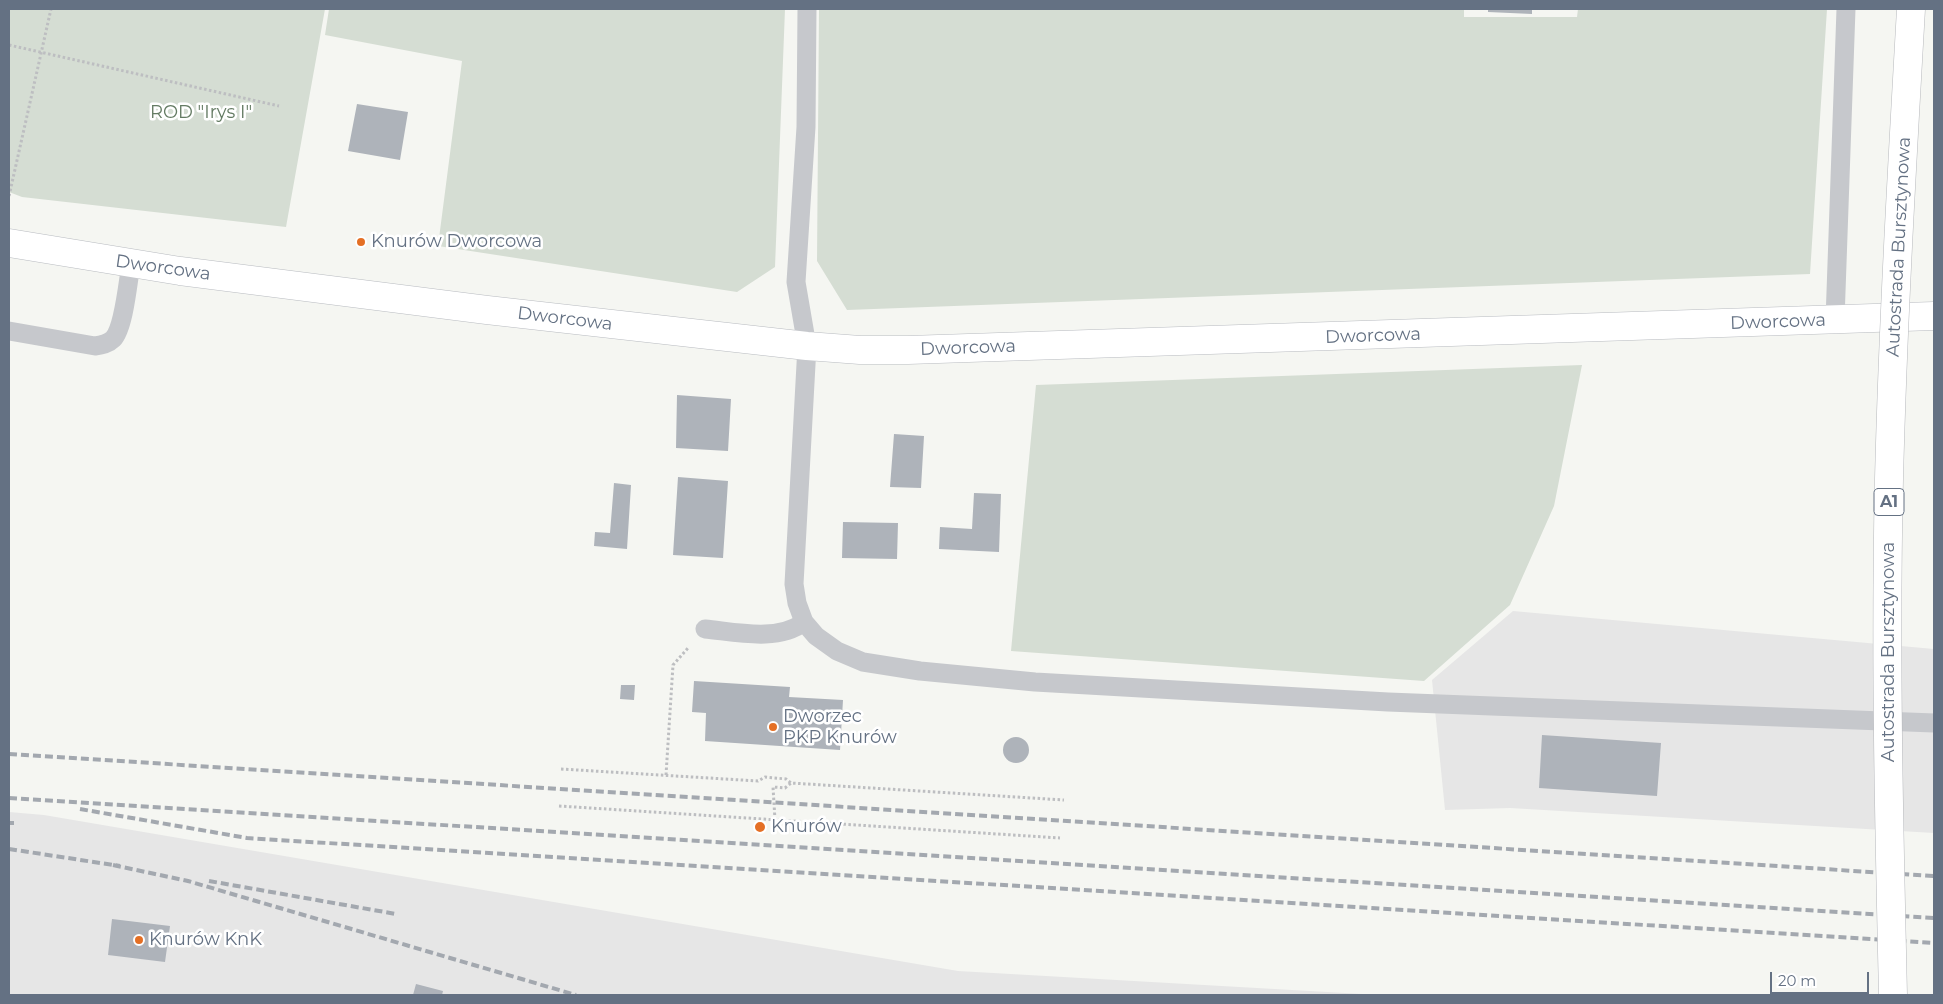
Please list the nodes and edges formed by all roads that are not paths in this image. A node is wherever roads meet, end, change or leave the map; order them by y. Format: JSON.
{"nodes":[{"id":1,"x":807,"y":9,"type":"edge"},
{"id":2,"x":1846,"y":9,"type":"edge"},
{"id":3,"x":1911,"y":9,"type":"edge"},
{"id":4,"x":9,"y":243,"type":"edge"},
{"id":5,"x":131,"y":264,"type":"junction"},
{"id":6,"x":1934,"y":316,"type":"edge"},
{"id":7,"x":1835,"y":320,"type":"junction"},
{"id":8,"x":9,"y":331,"type":"edge"},
{"id":9,"x":807,"y":346,"type":"junction"},
{"id":10,"x":804,"y":622,"type":"junction"},
{"id":11,"x":705,"y":629,"type":"road end"},
{"id":12,"x":1934,"y":723,"type":"edge"},
{"id":13,"x":1893,"y":995,"type":"edge"}],
"edges":[{"from":1,"to":9,"type":"lane"},
{"from":2,"to":7,"type":"lane"},
{"from":3,"to":13,"type":"main road","name":"Autostrada Bursztynowa","number":"A1","bridge":true},
{"from":4,"to":5,"type":"main road","name":"Dworcowa"},
{"from":5,"to":8,"type":"lane"},
{"from":5,"to":9,"type":"main road","name":"Dworcowa"},
{"from":6,"to":7,"type":"main road","name":"Dworcowa"},
{"from":7,"to":9,"type":"main road","name":"Dworcowa"},
{"from":9,"to":10,"type":"lane"},
{"from":10,"to":11,"type":"lane"},
{"from":10,"to":12,"type":"lane"}]}
